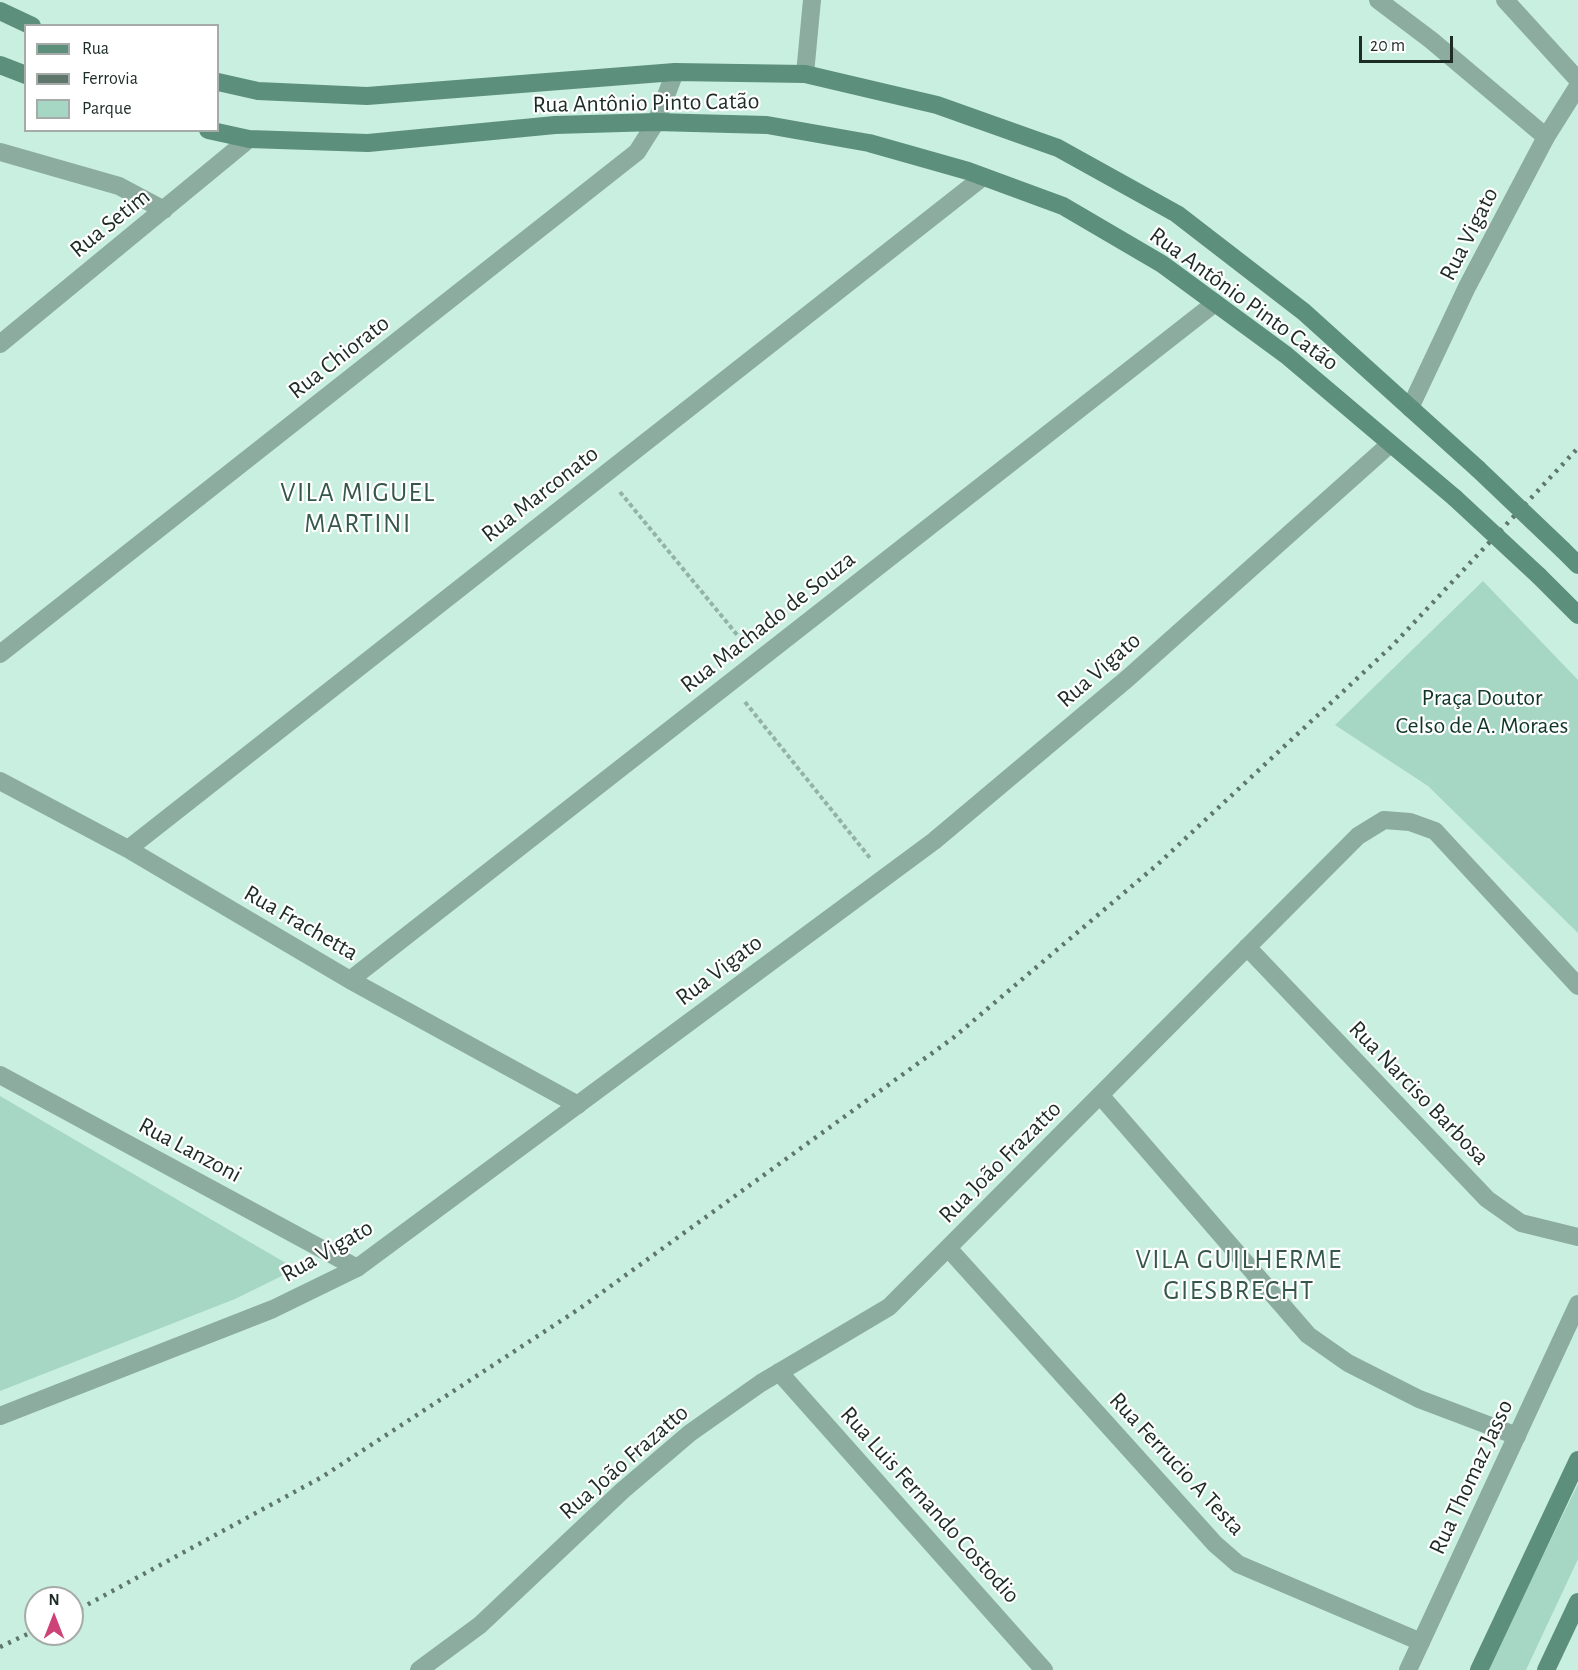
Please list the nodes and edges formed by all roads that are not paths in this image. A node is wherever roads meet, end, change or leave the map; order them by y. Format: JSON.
{"nodes":[{"id":1,"x":812,"y":0,"type":"edge"},
{"id":2,"x":1378,"y":0,"type":"edge"},
{"id":3,"x":1505,"y":0,"type":"edge"},
{"id":4,"x":0,"y":11,"type":"edge"},
{"id":5,"x":28,"y":24,"type":"edge"},
{"id":6,"x":0,"y":65,"type":"edge"},
{"id":7,"x":675,"y":72,"type":"junction"},
{"id":8,"x":24,"y":74,"type":"edge"},
{"id":9,"x":805,"y":74,"type":"junction"},
{"id":10,"x":1578,"y":80,"type":"edge"},
{"id":11,"x":219,"y":82,"type":"edge"},
{"id":12,"x":1578,"y":86,"type":"edge"},
{"id":13,"x":656,"y":122,"type":"junction"},
{"id":14,"x":216,"y":132,"type":"edge"},
{"id":15,"x":1546,"y":137,"type":"junction"},
{"id":16,"x":249,"y":140,"type":"junction"},
{"id":17,"x":0,"y":152,"type":"edge"},
{"id":18,"x":983,"y":177,"type":"junction"},
{"id":19,"x":164,"y":210,"type":"junction"},
{"id":20,"x":1215,"y":303,"type":"junction"},
{"id":21,"x":0,"y":344,"type":"edge"},
{"id":22,"x":1410,"y":408,"type":"junction"},
{"id":23,"x":1390,"y":444,"type":"junction"},
{"id":24,"x":1578,"y":565,"type":"edge"},
{"id":25,"x":1578,"y":615,"type":"edge"},
{"id":26,"x":0,"y":654,"type":"edge"},
{"id":27,"x":0,"y":781,"type":"edge"},
{"id":28,"x":128,"y":849,"type":"junction"},
{"id":29,"x":1247,"y":947,"type":"junction"},
{"id":30,"x":350,"y":980,"type":"junction"},
{"id":31,"x":1578,"y":986,"type":"edge"},
{"id":32,"x":0,"y":1075,"type":"edge"},
{"id":33,"x":1100,"y":1095,"type":"junction"},
{"id":34,"x":578,"y":1105,"type":"junction"},
{"id":35,"x":1578,"y":1237,"type":"edge"},
{"id":36,"x":948,"y":1248,"type":"junction"},
{"id":37,"x":357,"y":1268,"type":"junction"},
{"id":38,"x":1578,"y":1304,"type":"edge"},
{"id":39,"x":779,"y":1372,"type":"junction"},
{"id":40,"x":0,"y":1416,"type":"edge"},
{"id":41,"x":1517,"y":1436,"type":"junction"},
{"id":42,"x":1578,"y":1460,"type":"edge"},
{"id":43,"x":1578,"y":1602,"type":"edge"},
{"id":44,"x":1421,"y":1642,"type":"junction"},
{"id":45,"x":419,"y":1670,"type":"edge"},
{"id":46,"x":1044,"y":1670,"type":"edge"},
{"id":47,"x":1408,"y":1670,"type":"edge"},
{"id":48,"x":1479,"y":1670,"type":"edge"},
{"id":49,"x":1546,"y":1670,"type":"edge"}],
"edges":[{"from":1,"to":9,"type":"street"},
{"from":2,"to":15,"type":"street"},
{"from":3,"to":10,"type":"street"},
{"from":4,"to":5,"type":"main road"},
{"from":6,"to":8,"type":"main road"},
{"from":7,"to":9,"type":"main road","name":"Rua Antônio Pinto Catão"},
{"from":7,"to":11,"type":"main road","name":"Rua Antônio Pinto Catão"},
{"from":7,"to":13,"type":"street","name":"Rua Chiorato"},
{"from":9,"to":22,"type":"main road","name":"Rua Antônio Pinto Catão"},
{"from":12,"to":15,"type":"street","name":"Rua Vigato"},
{"from":13,"to":16,"type":"main road","name":"Rua Antônio Pinto Catão"},
{"from":13,"to":18,"type":"main road","name":"Rua Antônio Pinto Catão"},
{"from":13,"to":26,"type":"street","name":"Rua Chiorato"},
{"from":14,"to":16,"type":"main road","name":"Rua Antônio Pinto Catão"},
{"from":15,"to":22,"type":"street","name":"Rua Vigato"},
{"from":16,"to":19,"type":"street","name":"Rua Setim"},
{"from":17,"to":19,"type":"street"},
{"from":18,"to":20,"type":"main road","name":"Rua Antônio Pinto Catão"},
{"from":18,"to":28,"type":"street","name":"Rua Marconato"},
{"from":19,"to":21,"type":"street","name":"Rua Setim"},
{"from":20,"to":23,"type":"main road","name":"Rua Antônio Pinto Catão"},
{"from":20,"to":30,"type":"street","name":"Rua Machado de Souza"},
{"from":22,"to":24,"type":"main road","name":"Rua Antônio Pinto Catão","bridge":true},
{"from":23,"to":25,"type":"main road","name":"Rua Antônio Pinto Catão","bridge":true},
{"from":23,"to":34,"type":"street","name":"Rua Vigato"},
{"from":27,"to":28,"type":"street","name":"Rua Frachetta"},
{"from":28,"to":30,"type":"street","name":"Rua Frachetta"},
{"from":29,"to":31,"type":"street","name":"Rua João Frazatto"},
{"from":29,"to":33,"type":"street","name":"Rua João Frazatto"},
{"from":29,"to":35,"type":"street","name":"Rua Narciso Barbosa"},
{"from":30,"to":34,"type":"street","name":"Rua Frachetta"},
{"from":32,"to":37,"type":"street","name":"Rua Lanzoni"},
{"from":33,"to":36,"type":"street","name":"Rua João Frazatto"},
{"from":33,"to":41,"type":"street"},
{"from":34,"to":37,"type":"street","name":"Rua Vigato"},
{"from":36,"to":39,"type":"street","name":"Rua João Frazatto"},
{"from":36,"to":44,"type":"street","name":"Rua Ferrucio A Testa"},
{"from":37,"to":40,"type":"street","name":"Rua Vigato"},
{"from":38,"to":41,"type":"street","name":"Rua Thomaz Jasso"},
{"from":39,"to":45,"type":"street","name":"Rua João Frazatto"},
{"from":39,"to":46,"type":"street","name":"Rua Luis Fernando Costodio"},
{"from":41,"to":44,"type":"street","name":"Rua Thomaz Jasso"},
{"from":42,"to":48,"type":"main road"},
{"from":43,"to":49,"type":"main road"},
{"from":44,"to":47,"type":"street","name":"Rua Thomaz Jasso"}]}
